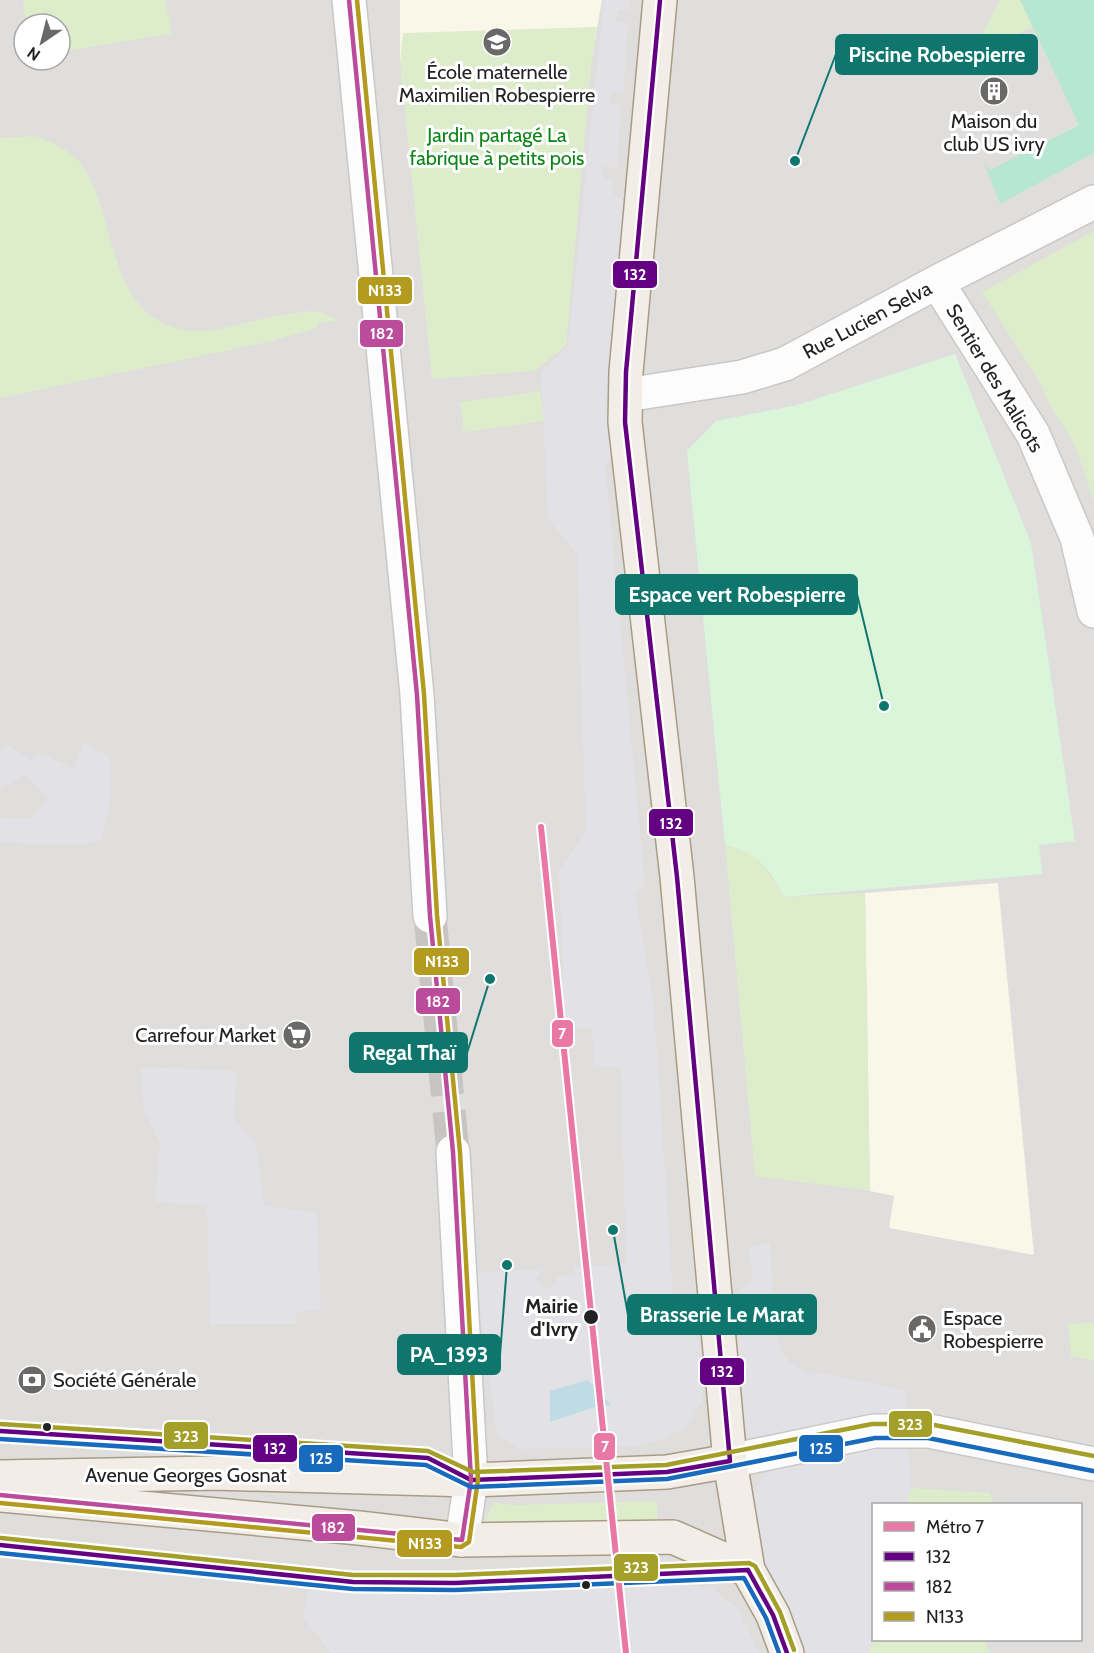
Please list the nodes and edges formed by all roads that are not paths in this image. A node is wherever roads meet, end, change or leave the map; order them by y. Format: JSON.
{"nodes":[{"id":1,"x":349,"y":0,"type":"edge"},
{"id":2,"x":660,"y":0,"type":"edge"},
{"id":3,"x":1094,"y":202,"type":"edge"},
{"id":4,"x":937,"y":282,"type":"junction"},
{"id":5,"x":626,"y":395,"type":"junction"},
{"id":6,"x":1094,"y":611,"type":"edge"},
{"id":7,"x":430,"y":916,"type":"tunnel mouth"},
{"id":8,"x":453,"y":1152,"type":"tunnel mouth"},
{"id":9,"x":730,"y":1461,"type":"junction"},
{"id":10,"x":1094,"y":1464,"type":"edge"},
{"id":11,"x":0,"y":1477,"type":"edge"},
{"id":12,"x":471,"y":1480,"type":"junction"},
{"id":13,"x":0,"y":1495,"type":"edge"},
{"id":14,"x":462,"y":1540,"type":"junction"},
{"id":15,"x":748,"y":1570,"type":"junction"},
{"id":16,"x":787,"y":1653,"type":"edge"}],
"edges":[{"from":1,"to":7,"type":"street"},
{"from":2,"to":5,"type":"main road"},
{"from":3,"to":4,"type":"street","name":"Rue Lucien Selva"},
{"from":4,"to":5,"type":"street","name":"Rue Lucien Selva"},
{"from":4,"to":6,"type":"street","name":"Sentier des Malicots"},
{"from":5,"to":9,"type":"main road"},
{"from":8,"to":12,"type":"street"},
{"from":9,"to":10,"type":"street"},
{"from":9,"to":12,"type":"main road","name":"Avenue Georges Gosnat"},
{"from":9,"to":15,"type":"main road"},
{"from":11,"to":12,"type":"main road","name":"Avenue Georges Gosnat"},
{"from":12,"to":14,"type":"street"},
{"from":13,"to":14,"type":"main road","name":"Avenue Georges Gosnat"},
{"from":14,"to":15,"type":"main road","name":"Avenue Georges Gosnat"},
{"from":15,"to":16,"type":"main road"}]}
